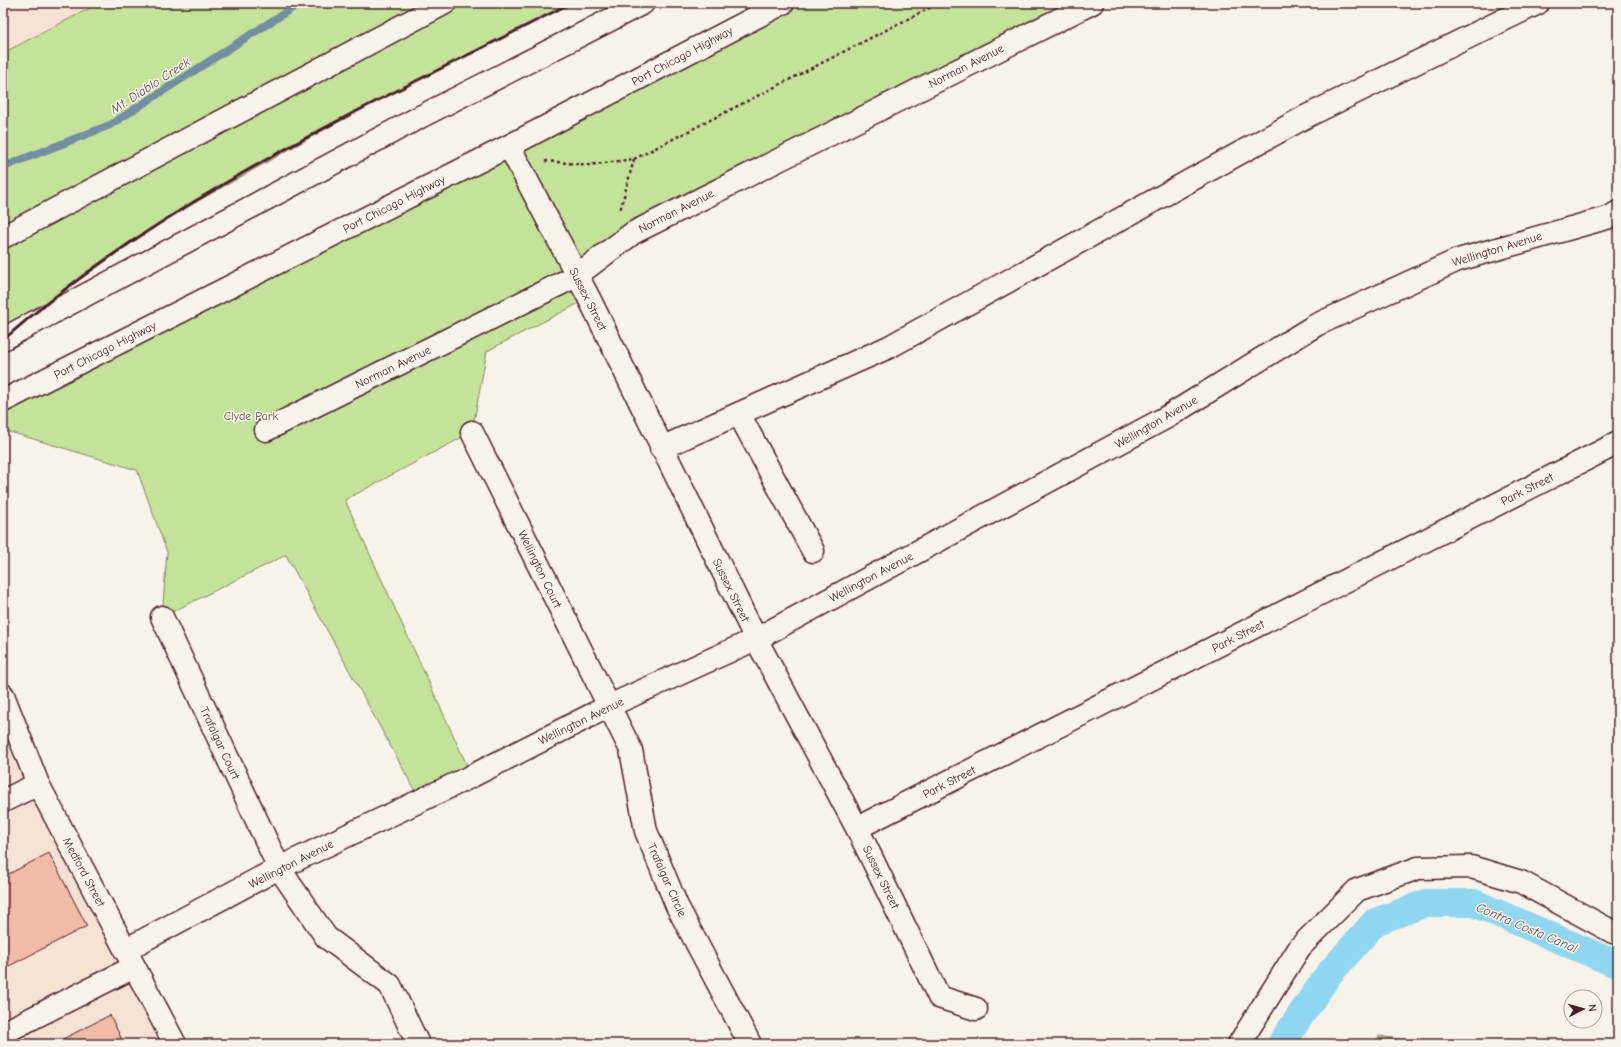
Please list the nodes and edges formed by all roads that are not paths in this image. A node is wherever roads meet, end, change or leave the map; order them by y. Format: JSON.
{"nodes":[{"id":1,"x":445,"y":3,"type":"edge"},
{"id":2,"x":643,"y":3,"type":"edge"},
{"id":3,"x":783,"y":3,"type":"edge"},
{"id":4,"x":1092,"y":3,"type":"edge"},
{"id":5,"x":1538,"y":3,"type":"edge"},
{"id":6,"x":512,"y":152,"type":"junction"},
{"id":7,"x":1618,"y":212,"type":"edge"},
{"id":8,"x":3,"y":237,"type":"edge"},
{"id":9,"x":576,"y":276,"type":"junction"},
{"id":10,"x":3,"y":339,"type":"edge"},
{"id":11,"x":3,"y":401,"type":"edge"},
{"id":12,"x":739,"y":414,"type":"junction"},
{"id":13,"x":266,"y":430,"type":"dead end"},
{"id":14,"x":472,"y":432,"type":"dead end"},
{"id":15,"x":1618,"y":443,"type":"edge"},
{"id":16,"x":661,"y":448,"type":"junction"},
{"id":17,"x":813,"y":551,"type":"dead end"},
{"id":18,"x":162,"y":617,"type":"dead end"},
{"id":19,"x":756,"y":639,"type":"junction"},
{"id":20,"x":3,"y":695,"type":"edge"},
{"id":21,"x":608,"y":706,"type":"junction"},
{"id":22,"x":38,"y":784,"type":"junction"},
{"id":23,"x":3,"y":801,"type":"edge"},
{"id":24,"x":857,"y":828,"type":"junction"},
{"id":25,"x":279,"y":868,"type":"junction"},
{"id":26,"x":1618,"y":933,"type":"edge"},
{"id":27,"x":130,"y":958,"type":"junction"},
{"id":28,"x":976,"y":1009,"type":"dead end"},
{"id":29,"x":3,"y":1033,"type":"edge"},
{"id":30,"x":176,"y":1044,"type":"edge"},
{"id":31,"x":418,"y":1044,"type":"edge"},
{"id":32,"x":750,"y":1044,"type":"edge"},
{"id":33,"x":1239,"y":1044,"type":"edge"}],
"edges":[{"from":1,"to":8,"type":"street"},
{"from":2,"to":10,"type":"street"},
{"from":3,"to":6,"type":"street","name":"Port Chicago Highway"},
{"from":4,"to":9,"type":"street","name":"Norman Avenue"},
{"from":5,"to":12,"type":"street"},
{"from":6,"to":9,"type":"street","name":"Sussex Street"},
{"from":6,"to":11,"type":"street","name":"Port Chicago Highway"},
{"from":7,"to":19,"type":"street","name":"Wellington Avenue"},
{"from":9,"to":13,"type":"street","name":"Norman Avenue"},
{"from":9,"to":16,"type":"street","name":"Sussex Street"},
{"from":12,"to":16,"type":"street"},
{"from":12,"to":17,"type":"street"},
{"from":14,"to":21,"type":"street","name":"Wellington Court"},
{"from":15,"to":24,"type":"street","name":"Park Street"},
{"from":16,"to":19,"type":"street","name":"Sussex Street"},
{"from":18,"to":25,"type":"street","name":"Trafalgar Court"},
{"from":19,"to":21,"type":"street","name":"Wellington Avenue"},
{"from":19,"to":24,"type":"street","name":"Sussex Street"},
{"from":20,"to":22,"type":"street","name":"Medford Street"},
{"from":21,"to":25,"type":"street","name":"Wellington Avenue"},
{"from":21,"to":32,"type":"street","name":"Trafalgar Circle"},
{"from":22,"to":23,"type":"street"},
{"from":22,"to":27,"type":"street","name":"Medford Street"},
{"from":24,"to":28,"type":"street","name":"Sussex Street"},
{"from":25,"to":27,"type":"street","name":"Wellington Avenue"},
{"from":25,"to":31,"type":"street"},
{"from":26,"to":33,"type":"street"},
{"from":27,"to":29,"type":"street","name":"Wellington Avenue"},
{"from":27,"to":30,"type":"street","name":"Medford Street"}]}
